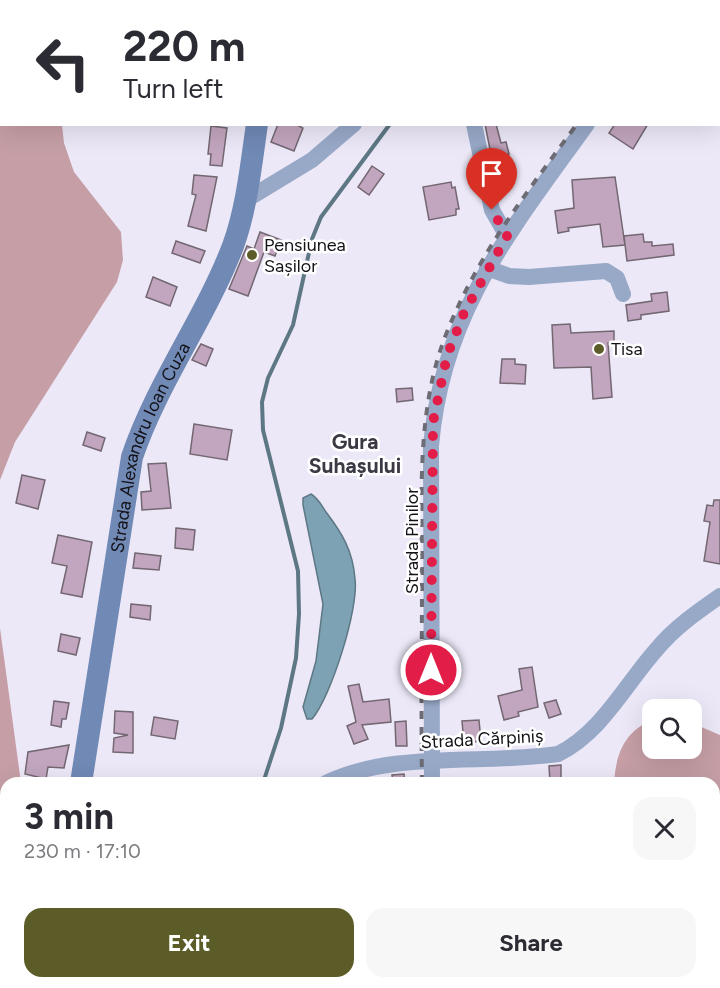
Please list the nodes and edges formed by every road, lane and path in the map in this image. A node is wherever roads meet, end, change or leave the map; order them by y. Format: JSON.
{"nodes":[{"id":1,"x":257,"y":126,"type":"edge"},
{"id":2,"x":352,"y":126,"type":"edge"},
{"id":3,"x":474,"y":126,"type":"edge"},
{"id":4,"x":586,"y":126,"type":"edge"},
{"id":5,"x":246,"y":200,"type":"junction"},
{"id":6,"x":507,"y":236,"type":"junction"},
{"id":7,"x":487,"y":268,"type":"junction"},
{"id":8,"x":623,"y":294,"type":"dead end"},
{"id":9,"x":720,"y":596,"type":"edge"},
{"id":10,"x":431,"y":760,"type":"junction"},
{"id":11,"x":82,"y":777,"type":"edge"},
{"id":12,"x":348,"y":777,"type":"edge"},
{"id":13,"x":432,"y":777,"type":"edge"}],
"edges":[{"from":1,"to":5,"type":"main road","name":"Strada Alexandru Ioan Cuza"},
{"from":2,"to":5,"type":"street"},
{"from":3,"to":6,"type":"street"},
{"from":4,"to":6,"type":"street","name":"Strada Pinilor"},
{"from":5,"to":11,"type":"main road","name":"Strada Alexandru Ioan Cuza"},
{"from":6,"to":7,"type":"street","name":"Strada Pinilor"},
{"from":7,"to":8,"type":"street"},
{"from":7,"to":10,"type":"street","name":"Strada Pinilor"},
{"from":9,"to":10,"type":"street","name":"Strada Cărpiniș"},
{"from":10,"to":12,"type":"street","name":"Strada Cărpiniș"},
{"from":10,"to":13,"type":"street","name":"Strada Pinilor"}]}
